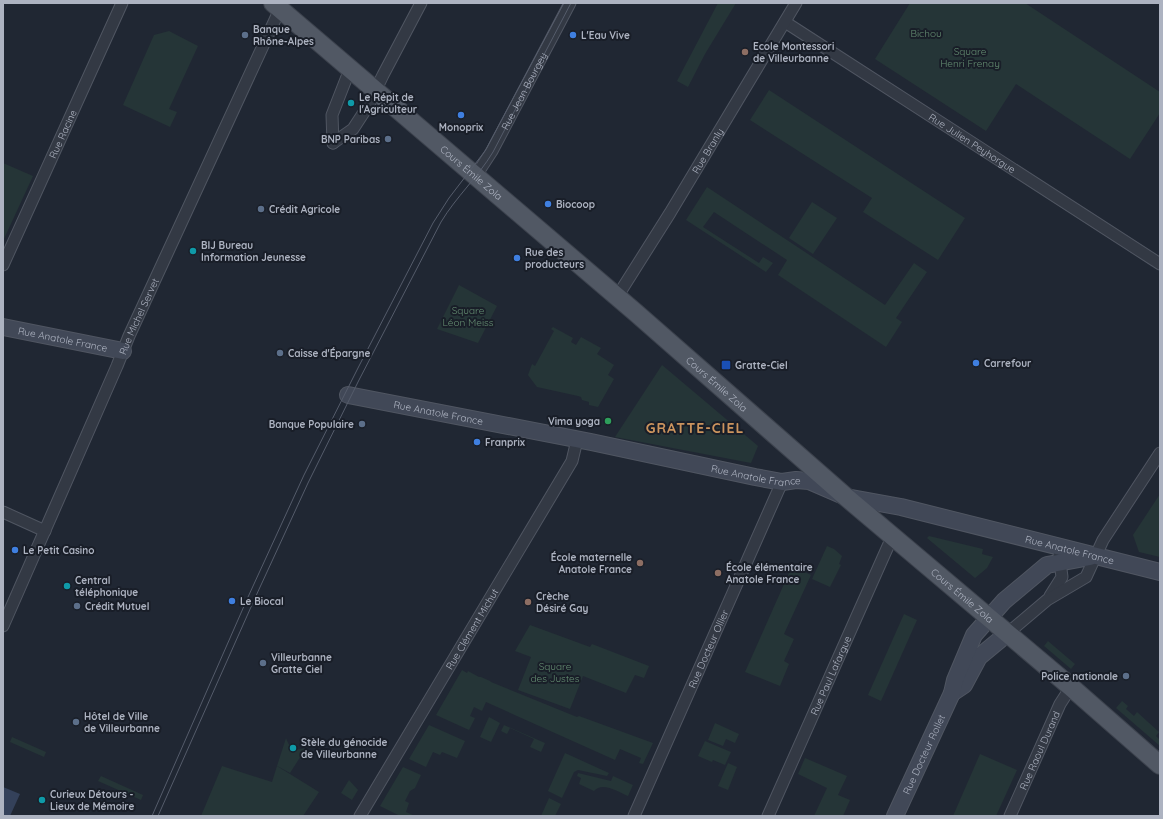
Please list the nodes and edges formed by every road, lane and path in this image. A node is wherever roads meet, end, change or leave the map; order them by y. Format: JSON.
{"nodes":[{"id":1,"x":122,"y":3,"type":"edge"},
{"id":2,"x":421,"y":3,"type":"edge"},
{"id":3,"x":570,"y":3,"type":"edge"},
{"id":4,"x":796,"y":3,"type":"edge"},
{"id":5,"x":276,"y":6,"type":"edge"},
{"id":6,"x":785,"y":22,"type":"junction"},
{"id":7,"x":350,"y":69,"type":"junction"},
{"id":8,"x":375,"y":89,"type":"junction"},
{"id":9,"x":475,"y":177,"type":"junction"},
{"id":10,"x":1160,"y":264,"type":"edge"},
{"id":11,"x":3,"y":265,"type":"edge"},
{"id":12,"x":617,"y":297,"type":"junction"},
{"id":13,"x":3,"y":327,"type":"edge"},
{"id":14,"x":123,"y":351,"type":"junction"},
{"id":15,"x":348,"y":396,"type":"dead end"},
{"id":16,"x":577,"y":440,"type":"junction"},
{"id":17,"x":1160,"y":453,"type":"edge"},
{"id":18,"x":782,"y":482,"type":"junction"},
{"id":19,"x":846,"y":497,"type":"junction"},
{"id":20,"x":3,"y":512,"type":"edge"},
{"id":21,"x":45,"y":531,"type":"junction"},
{"id":22,"x":893,"y":535,"type":"junction"},
{"id":23,"x":1058,"y":547,"type":"junction"},
{"id":24,"x":1096,"y":556,"type":"junction"},
{"id":25,"x":1060,"y":563,"type":"junction"},
{"id":26,"x":1160,"y":572,"type":"edge"},
{"id":27,"x":1047,"y":600,"type":"junction"},
{"id":28,"x":990,"y":617,"type":"junction"},
{"id":29,"x":3,"y":626,"type":"edge"},
{"id":30,"x":1008,"y":633,"type":"junction"},
{"id":31,"x":1071,"y":686,"type":"junction"},
{"id":32,"x":952,"y":693,"type":"junction"},
{"id":33,"x":1160,"y":765,"type":"edge"},
{"id":34,"x":360,"y":816,"type":"edge"},
{"id":35,"x":634,"y":816,"type":"edge"},
{"id":36,"x":768,"y":816,"type":"edge"},
{"id":37,"x":895,"y":816,"type":"edge"},
{"id":38,"x":1010,"y":816,"type":"edge"}],
"edges":[{"from":1,"to":11,"type":"street","name":"Rue Racine"},
{"from":2,"to":8,"type":"street"},
{"from":3,"to":9,"type":"street","name":"Rue Jean Bourgey"},
{"from":4,"to":6,"type":"street","name":"Rue Branly"},
{"from":5,"to":7,"type":"main road","name":"Cours Émile Zola"},
{"from":5,"to":14,"type":"street","name":"Rue Michel Servet"},
{"from":6,"to":10,"type":"street","name":"Rue Julien Peyhorgue"},
{"from":6,"to":12,"type":"street","name":"Rue Branly"},
{"from":7,"to":8,"type":"main road","name":"Cours Émile Zola"},
{"from":7,"to":8,"type":"street"},
{"from":8,"to":9,"type":"main road","name":"Cours Émile Zola"},
{"from":9,"to":12,"type":"main road","name":"Cours Émile Zola"},
{"from":12,"to":19,"type":"main road","name":"Cours Émile Zola"},
{"from":13,"to":14,"type":"street","name":"Rue Anatole France"},
{"from":14,"to":21,"type":"street","name":"Rue Michel Servet"},
{"from":15,"to":16,"type":"street","name":"Rue Anatole France"},
{"from":16,"to":18,"type":"street","name":"Rue Anatole France"},
{"from":16,"to":34,"type":"street","name":"Rue Clément Michut"},
{"from":17,"to":24,"type":"street"},
{"from":18,"to":19,"type":"street","name":"Rue Anatole France"},
{"from":18,"to":35,"type":"street","name":"Rue Docteur Ollier"},
{"from":19,"to":22,"type":"main road","name":"Cours Émile Zola"},
{"from":19,"to":23,"type":"street","name":"Rue Anatole France"},
{"from":20,"to":21,"type":"street"},
{"from":21,"to":29,"type":"street","name":"Rue Michel Servet"},
{"from":22,"to":28,"type":"main road","name":"Cours Émile Zola"},
{"from":22,"to":36,"type":"street","name":"Rue Paul Lafargue"},
{"from":23,"to":24,"type":"street","name":"Rue Anatole France"},
{"from":23,"to":25,"type":"street"},
{"from":24,"to":25,"type":"street","name":"Rue Docteur Rollet"},
{"from":24,"to":26,"type":"street","name":"Rue Anatole France"},
{"from":24,"to":27,"type":"street"},
{"from":25,"to":27,"type":"street"},
{"from":25,"to":28,"type":"street","name":"Rue Docteur Rollet"},
{"from":27,"to":30,"type":"street"},
{"from":28,"to":30,"type":"main road","name":"Cours Émile Zola"},
{"from":28,"to":32,"type":"street","name":"Rue Docteur Rollet"},
{"from":30,"to":31,"type":"main road","name":"Cours Émile Zola"},
{"from":30,"to":32,"type":"street","name":"Rue Docteur Rollet"},
{"from":31,"to":33,"type":"main road","name":"Cours Émile Zola"},
{"from":31,"to":38,"type":"street","name":"Rue Raoul Durand"},
{"from":32,"to":37,"type":"street","name":"Rue Docteur Rollet"}]}
